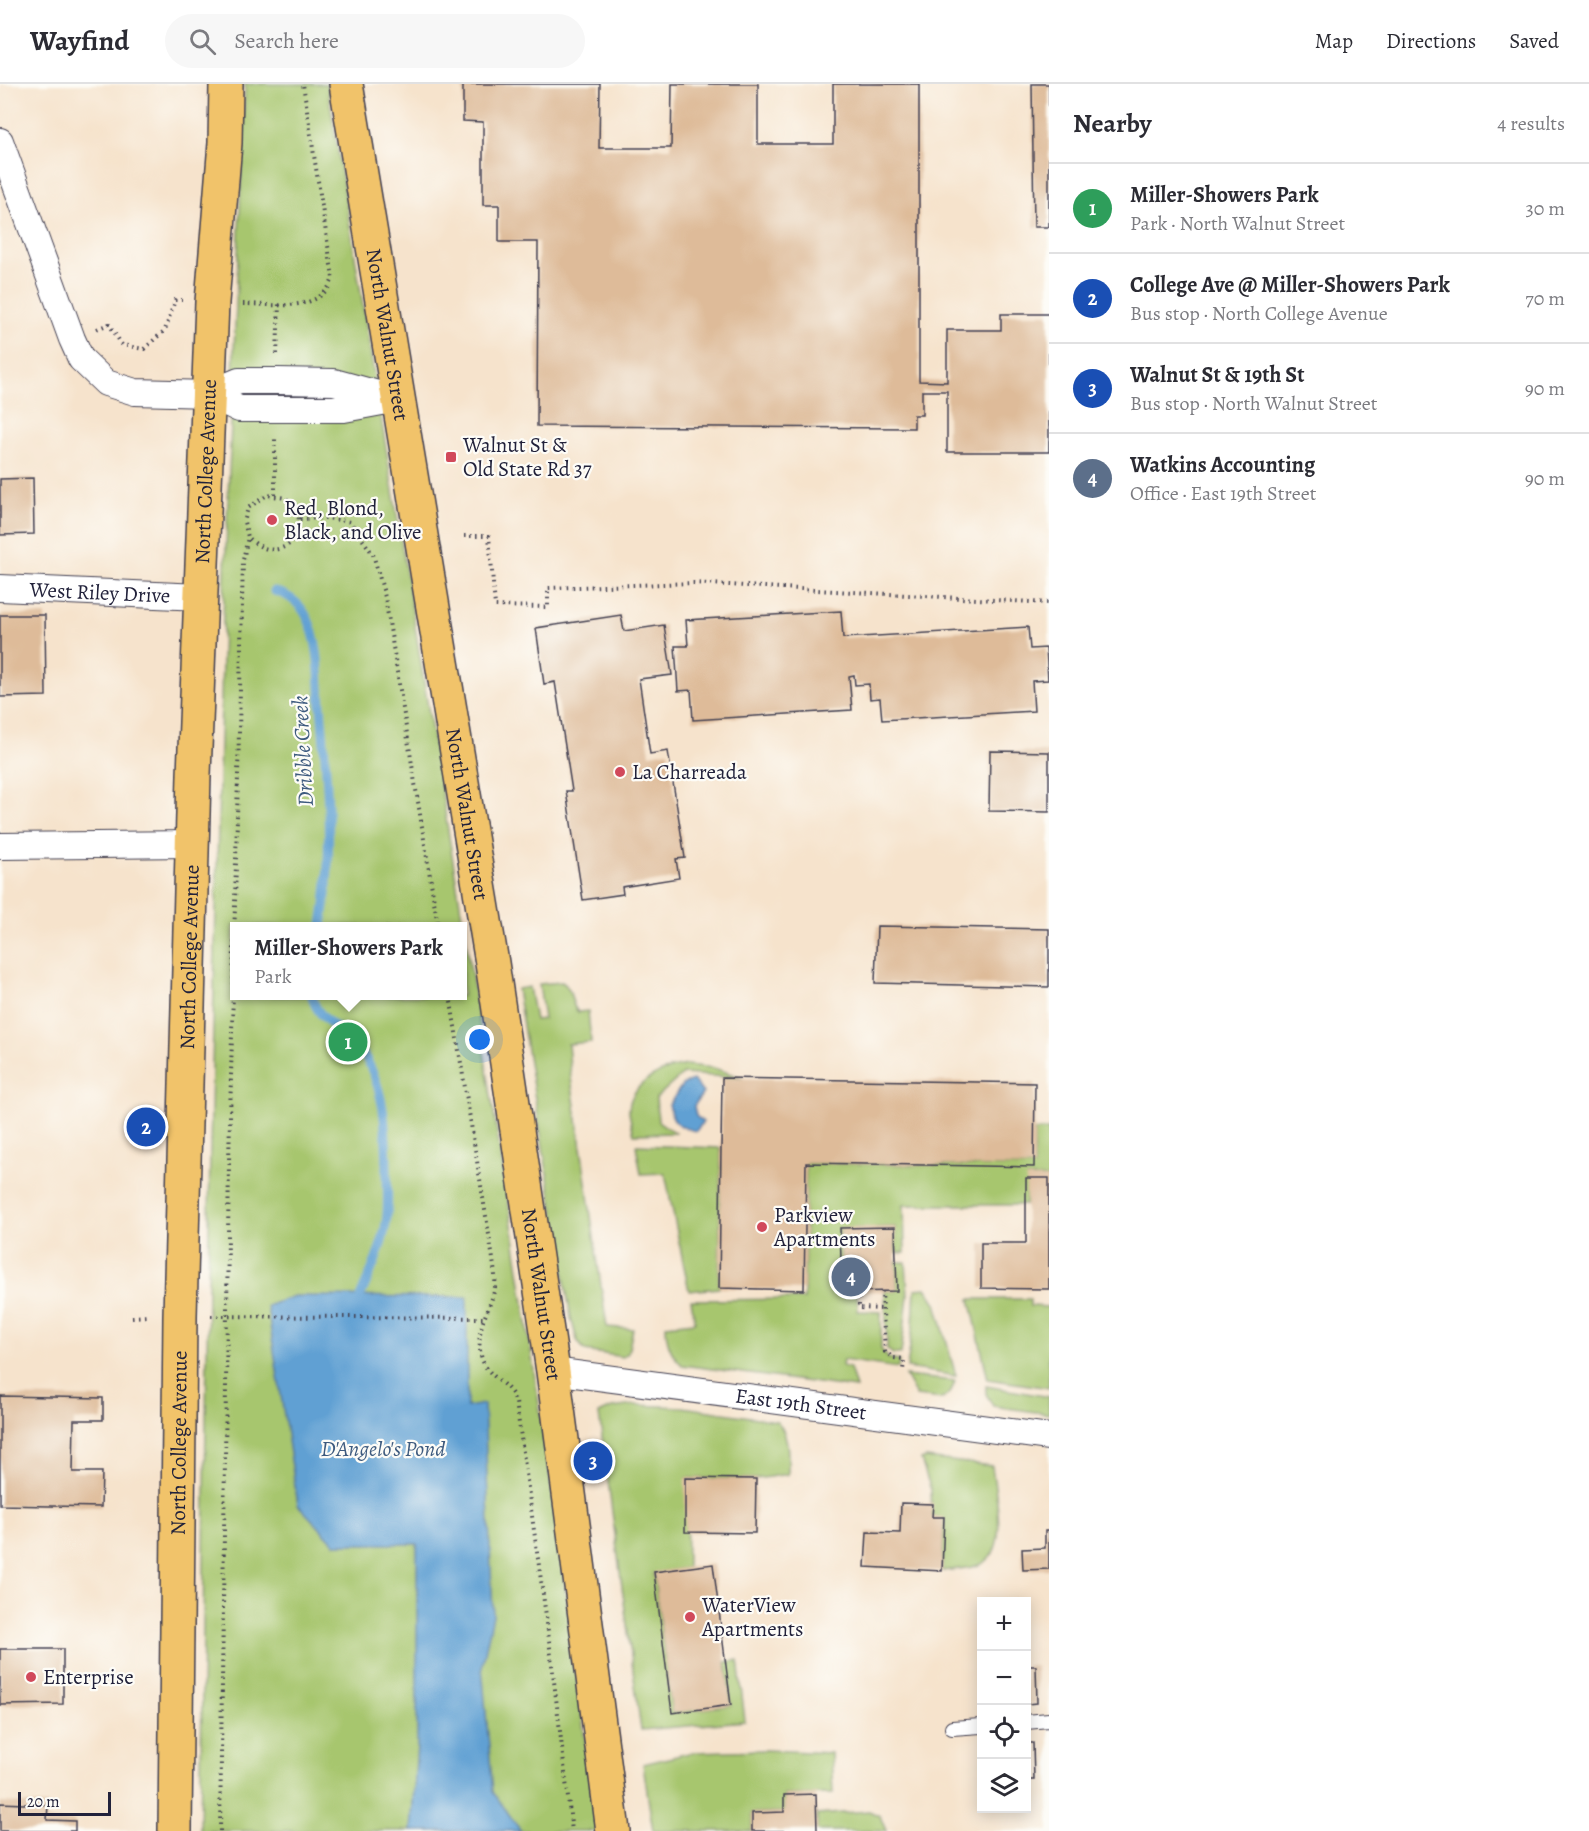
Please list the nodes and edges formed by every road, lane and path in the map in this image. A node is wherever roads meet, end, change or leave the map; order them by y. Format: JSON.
{"nodes":[{"id":1,"x":226,"y":84,"type":"edge"},
{"id":2,"x":303,"y":84,"type":"edge"},
{"id":3,"x":346,"y":84,"type":"edge"},
{"id":4,"x":0,"y":141,"type":"edge"},
{"id":5,"x":212,"y":302,"type":"junction"},
{"id":6,"x":279,"y":303,"type":"junction"},
{"id":7,"x":72,"y":339,"type":"junction"},
{"id":8,"x":277,"y":357,"type":"dead end"},
{"id":9,"x":208,"y":394,"type":"junction"},
{"id":10,"x":398,"y":399,"type":"junction"},
{"id":11,"x":275,"y":432,"type":"dead end"},
{"id":12,"x":275,"y":495,"type":"junction"},
{"id":13,"x":300,"y":519,"type":"junction"},
{"id":14,"x":464,"y":536,"type":"dead end"},
{"id":15,"x":248,"y":537,"type":"junction"},
{"id":16,"x":0,"y":588,"type":"edge"},
{"id":17,"x":200,"y":597,"type":"junction"},
{"id":18,"x":1049,"y":603,"type":"edge"},
{"id":19,"x":193,"y":844,"type":"junction"},
{"id":20,"x":0,"y":846,"type":"edge"},
{"id":21,"x":233,"y":922,"type":"edge"},
{"id":22,"x":437,"y":922,"type":"edge"},
{"id":23,"x":232,"y":1000,"type":"edge"},
{"id":24,"x":451,"y":1000,"type":"edge"},
{"id":25,"x":882,"y":1291,"type":"dead end"},
{"id":26,"x":859,"y":1292,"type":"dead end"},
{"id":27,"x":882,"y":1309,"type":"junction"},
{"id":28,"x":227,"y":1316,"type":"junction"},
{"id":29,"x":483,"y":1318,"type":"junction"},
{"id":30,"x":554,"y":1371,"type":"junction"},
{"id":31,"x":903,"y":1371,"type":"dead end"},
{"id":32,"x":1049,"y":1437,"type":"edge"},
{"id":33,"x":1049,"y":1720,"type":"edge"},
{"id":34,"x":1031,"y":1722,"type":"edge"},
{"id":35,"x":977,"y":1726,"type":"edge"},
{"id":36,"x":952,"y":1728,"type":"dead end"},
{"id":37,"x":175,"y":1831,"type":"edge"},
{"id":38,"x":220,"y":1831,"type":"edge"},
{"id":39,"x":572,"y":1831,"type":"edge"},
{"id":40,"x":613,"y":1831,"type":"edge"}],
"edges":[{"from":1,"to":5,"type":"main road","name":"North College Avenue"},
{"from":2,"to":6,"type":"path"},
{"from":3,"to":10,"type":"main road","name":"North Walnut Street"},
{"from":4,"to":7,"type":"street"},
{"from":5,"to":6,"type":"path"},
{"from":5,"to":7,"type":"path"},
{"from":5,"to":9,"type":"main road","name":"North College Avenue"},
{"from":6,"to":8,"type":"path"},
{"from":7,"to":9,"type":"street"},
{"from":9,"to":10,"type":"street"},
{"from":9,"to":17,"type":"main road","name":"North College Avenue"},
{"from":10,"to":30,"type":"main road","name":"North Walnut Street"},
{"from":11,"to":12,"type":"path"},
{"from":12,"to":13,"type":"path"},
{"from":12,"to":15,"type":"path"},
{"from":13,"to":15,"type":"path"},
{"from":13,"to":22,"type":"path"},
{"from":14,"to":18,"type":"path"},
{"from":15,"to":21,"type":"path"},
{"from":16,"to":17,"type":"street","name":"West Riley Drive"},
{"from":17,"to":19,"type":"main road","name":"North College Avenue"},
{"from":19,"to":20,"type":"street"},
{"from":19,"to":37,"type":"main road","name":"North College Avenue"},
{"from":23,"to":28,"type":"path"},
{"from":24,"to":29,"type":"path"},
{"from":25,"to":27,"type":"path"},
{"from":26,"to":27,"type":"path"},
{"from":27,"to":31,"type":"path"},
{"from":28,"to":29,"type":"path"},
{"from":28,"to":38,"type":"path"},
{"from":29,"to":39,"type":"path"},
{"from":30,"to":32,"type":"street","name":"East 19th Street"},
{"from":30,"to":40,"type":"main road","name":"North Walnut Street"},
{"from":33,"to":34,"type":"lane"},
{"from":35,"to":36,"type":"lane"}]}
